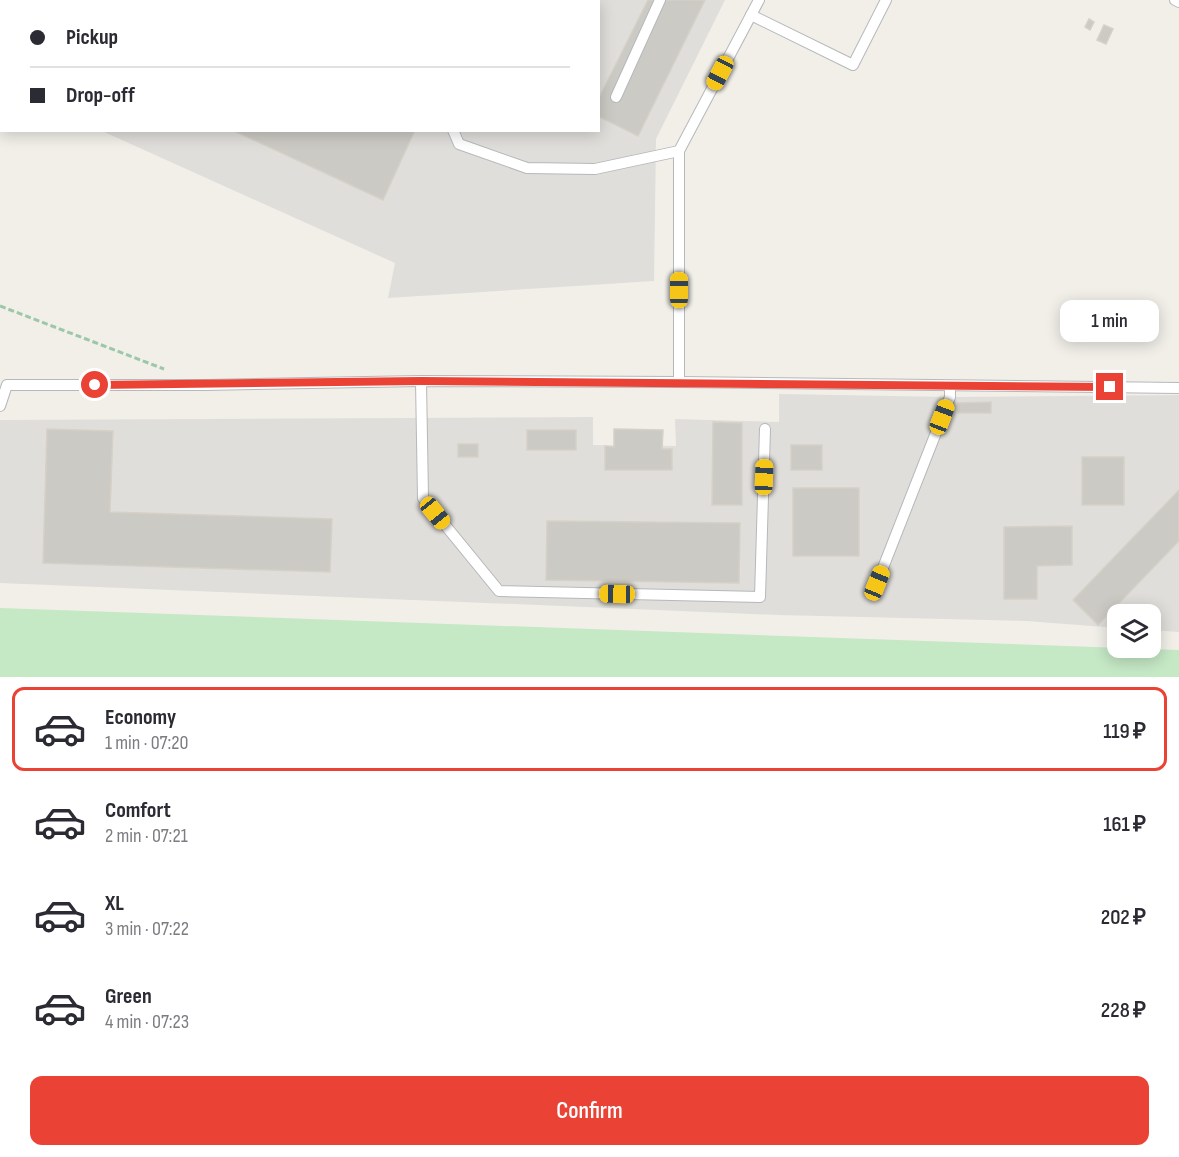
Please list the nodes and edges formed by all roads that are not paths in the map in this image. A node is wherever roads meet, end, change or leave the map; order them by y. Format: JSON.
{"nodes":[{"id":1,"x":660,"y":0,"type":"edge"},
{"id":2,"x":759,"y":0,"type":"edge"},
{"id":3,"x":886,"y":0,"type":"edge"},
{"id":4,"x":751,"y":15,"type":"junction"},
{"id":5,"x":616,"y":97,"type":"dead end"},
{"id":6,"x":454,"y":132,"type":"edge"},
{"id":7,"x":679,"y":151,"type":"junction"},
{"id":8,"x":421,"y":381,"type":"junction"},
{"id":9,"x":679,"y":382,"type":"junction"},
{"id":10,"x":951,"y":387,"type":"junction"},
{"id":11,"x":1179,"y":388,"type":"edge"},
{"id":12,"x":0,"y":406,"type":"edge"},
{"id":13,"x":765,"y":429,"type":"dead end"},
{"id":14,"x":877,"y":583,"type":"dead end"}],
"edges":[{"from":1,"to":5,"type":"lane"},
{"from":2,"to":4,"type":"lane"},
{"from":3,"to":4,"type":"lane"},
{"from":4,"to":7,"type":"lane"},
{"from":6,"to":7,"type":"lane"},
{"from":7,"to":9,"type":"lane"},
{"from":8,"to":9,"type":"lane"},
{"from":8,"to":12,"type":"lane"},
{"from":8,"to":13,"type":"lane"},
{"from":9,"to":10,"type":"lane"},
{"from":10,"to":11,"type":"lane"},
{"from":10,"to":14,"type":"lane"}]}
